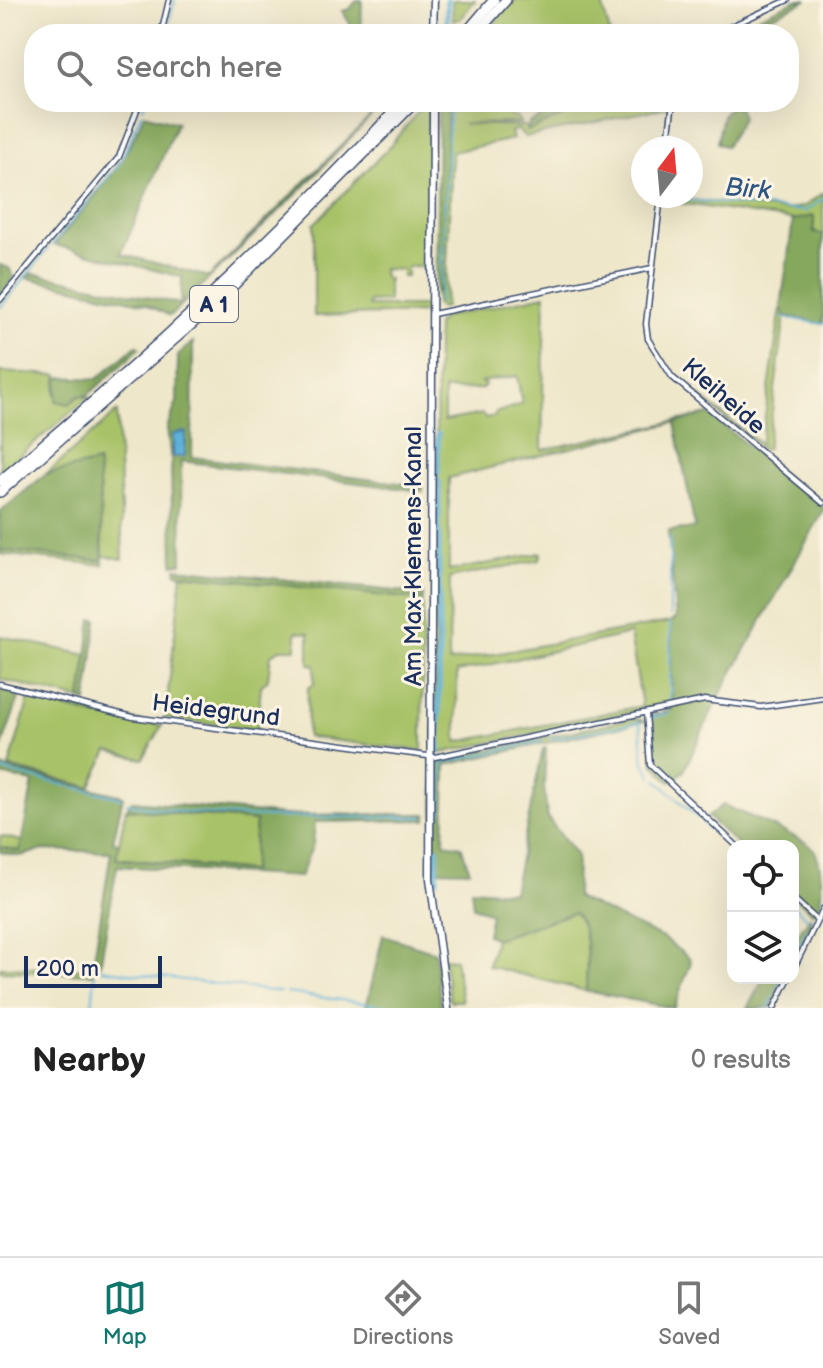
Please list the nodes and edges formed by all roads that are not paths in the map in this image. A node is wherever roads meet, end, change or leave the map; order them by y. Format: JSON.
{"nodes":[{"id":1,"x":169,"y":0,"type":"edge"},
{"id":2,"x":434,"y":0,"type":"edge"},
{"id":3,"x":494,"y":0,"type":"edge"},
{"id":4,"x":506,"y":0,"type":"edge"},
{"id":5,"x":788,"y":0,"type":"edge"},
{"id":6,"x":163,"y":24,"type":"edge"},
{"id":7,"x":433,"y":24,"type":"edge"},
{"id":8,"x":474,"y":24,"type":"edge"},
{"id":9,"x":485,"y":24,"type":"edge"},
{"id":10,"x":736,"y":24,"type":"edge"},
{"id":11,"x":136,"y":112,"type":"edge"},
{"id":12,"x":393,"y":112,"type":"edge"},
{"id":13,"x":405,"y":112,"type":"edge"},
{"id":14,"x":433,"y":112,"type":"edge"},
{"id":15,"x":672,"y":112,"type":"edge"},
{"id":16,"x":669,"y":136,"type":"edge"},
{"id":17,"x":660,"y":208,"type":"edge"},
{"id":18,"x":652,"y":268,"type":"junction"},
{"id":19,"x":0,"y":300,"type":"edge"},
{"id":20,"x":433,"y":314,"type":"junction"},
{"id":21,"x":0,"y":481,"type":"edge"},
{"id":22,"x":0,"y":492,"type":"edge"},
{"id":23,"x":823,"y":503,"type":"edge"},
{"id":24,"x":0,"y":684,"type":"edge"},
{"id":25,"x":823,"y":698,"type":"edge"},
{"id":26,"x":646,"y":713,"type":"junction"},
{"id":27,"x":430,"y":757,"type":"junction"},
{"id":28,"x":731,"y":840,"type":"edge"},
{"id":29,"x":799,"y":904,"type":"edge"},
{"id":30,"x":823,"y":909,"type":"edge"},
{"id":31,"x":817,"y":920,"type":"junction"},
{"id":32,"x":799,"y":958,"type":"edge"},
{"id":33,"x":786,"y":984,"type":"edge"},
{"id":34,"x":448,"y":1008,"type":"edge"},
{"id":35,"x":774,"y":1008,"type":"edge"}],
"edges":[{"from":1,"to":6,"type":"street"},
{"from":2,"to":7,"type":"main road"},
{"from":3,"to":8,"type":"highway"},
{"from":4,"to":9,"type":"highway"},
{"from":5,"to":10,"type":"street"},
{"from":11,"to":19,"type":"street"},
{"from":12,"to":21,"type":"highway","number":"A 1"},
{"from":13,"to":22,"type":"highway","number":"A 1"},
{"from":14,"to":20,"type":"main road","name":"Am Max-Klemens-Kanal"},
{"from":15,"to":16,"type":"street"},
{"from":17,"to":18,"type":"street","name":"Kleiheide"},
{"from":18,"to":20,"type":"street"},
{"from":18,"to":23,"type":"street","name":"Kleiheide"},
{"from":20,"to":27,"type":"main road","name":"Am Max-Klemens-Kanal"},
{"from":24,"to":27,"type":"street","name":"Heidegrund"},
{"from":25,"to":26,"type":"street","name":"Heidegrund"},
{"from":26,"to":27,"type":"street","name":"Heidegrund"},
{"from":26,"to":28,"type":"street"},
{"from":27,"to":34,"type":"main road","name":"Am Max-Klemens-Kanal"},
{"from":29,"to":31,"type":"street"},
{"from":30,"to":31,"type":"street"},
{"from":31,"to":32,"type":"street"},
{"from":33,"to":35,"type":"street"}]}
